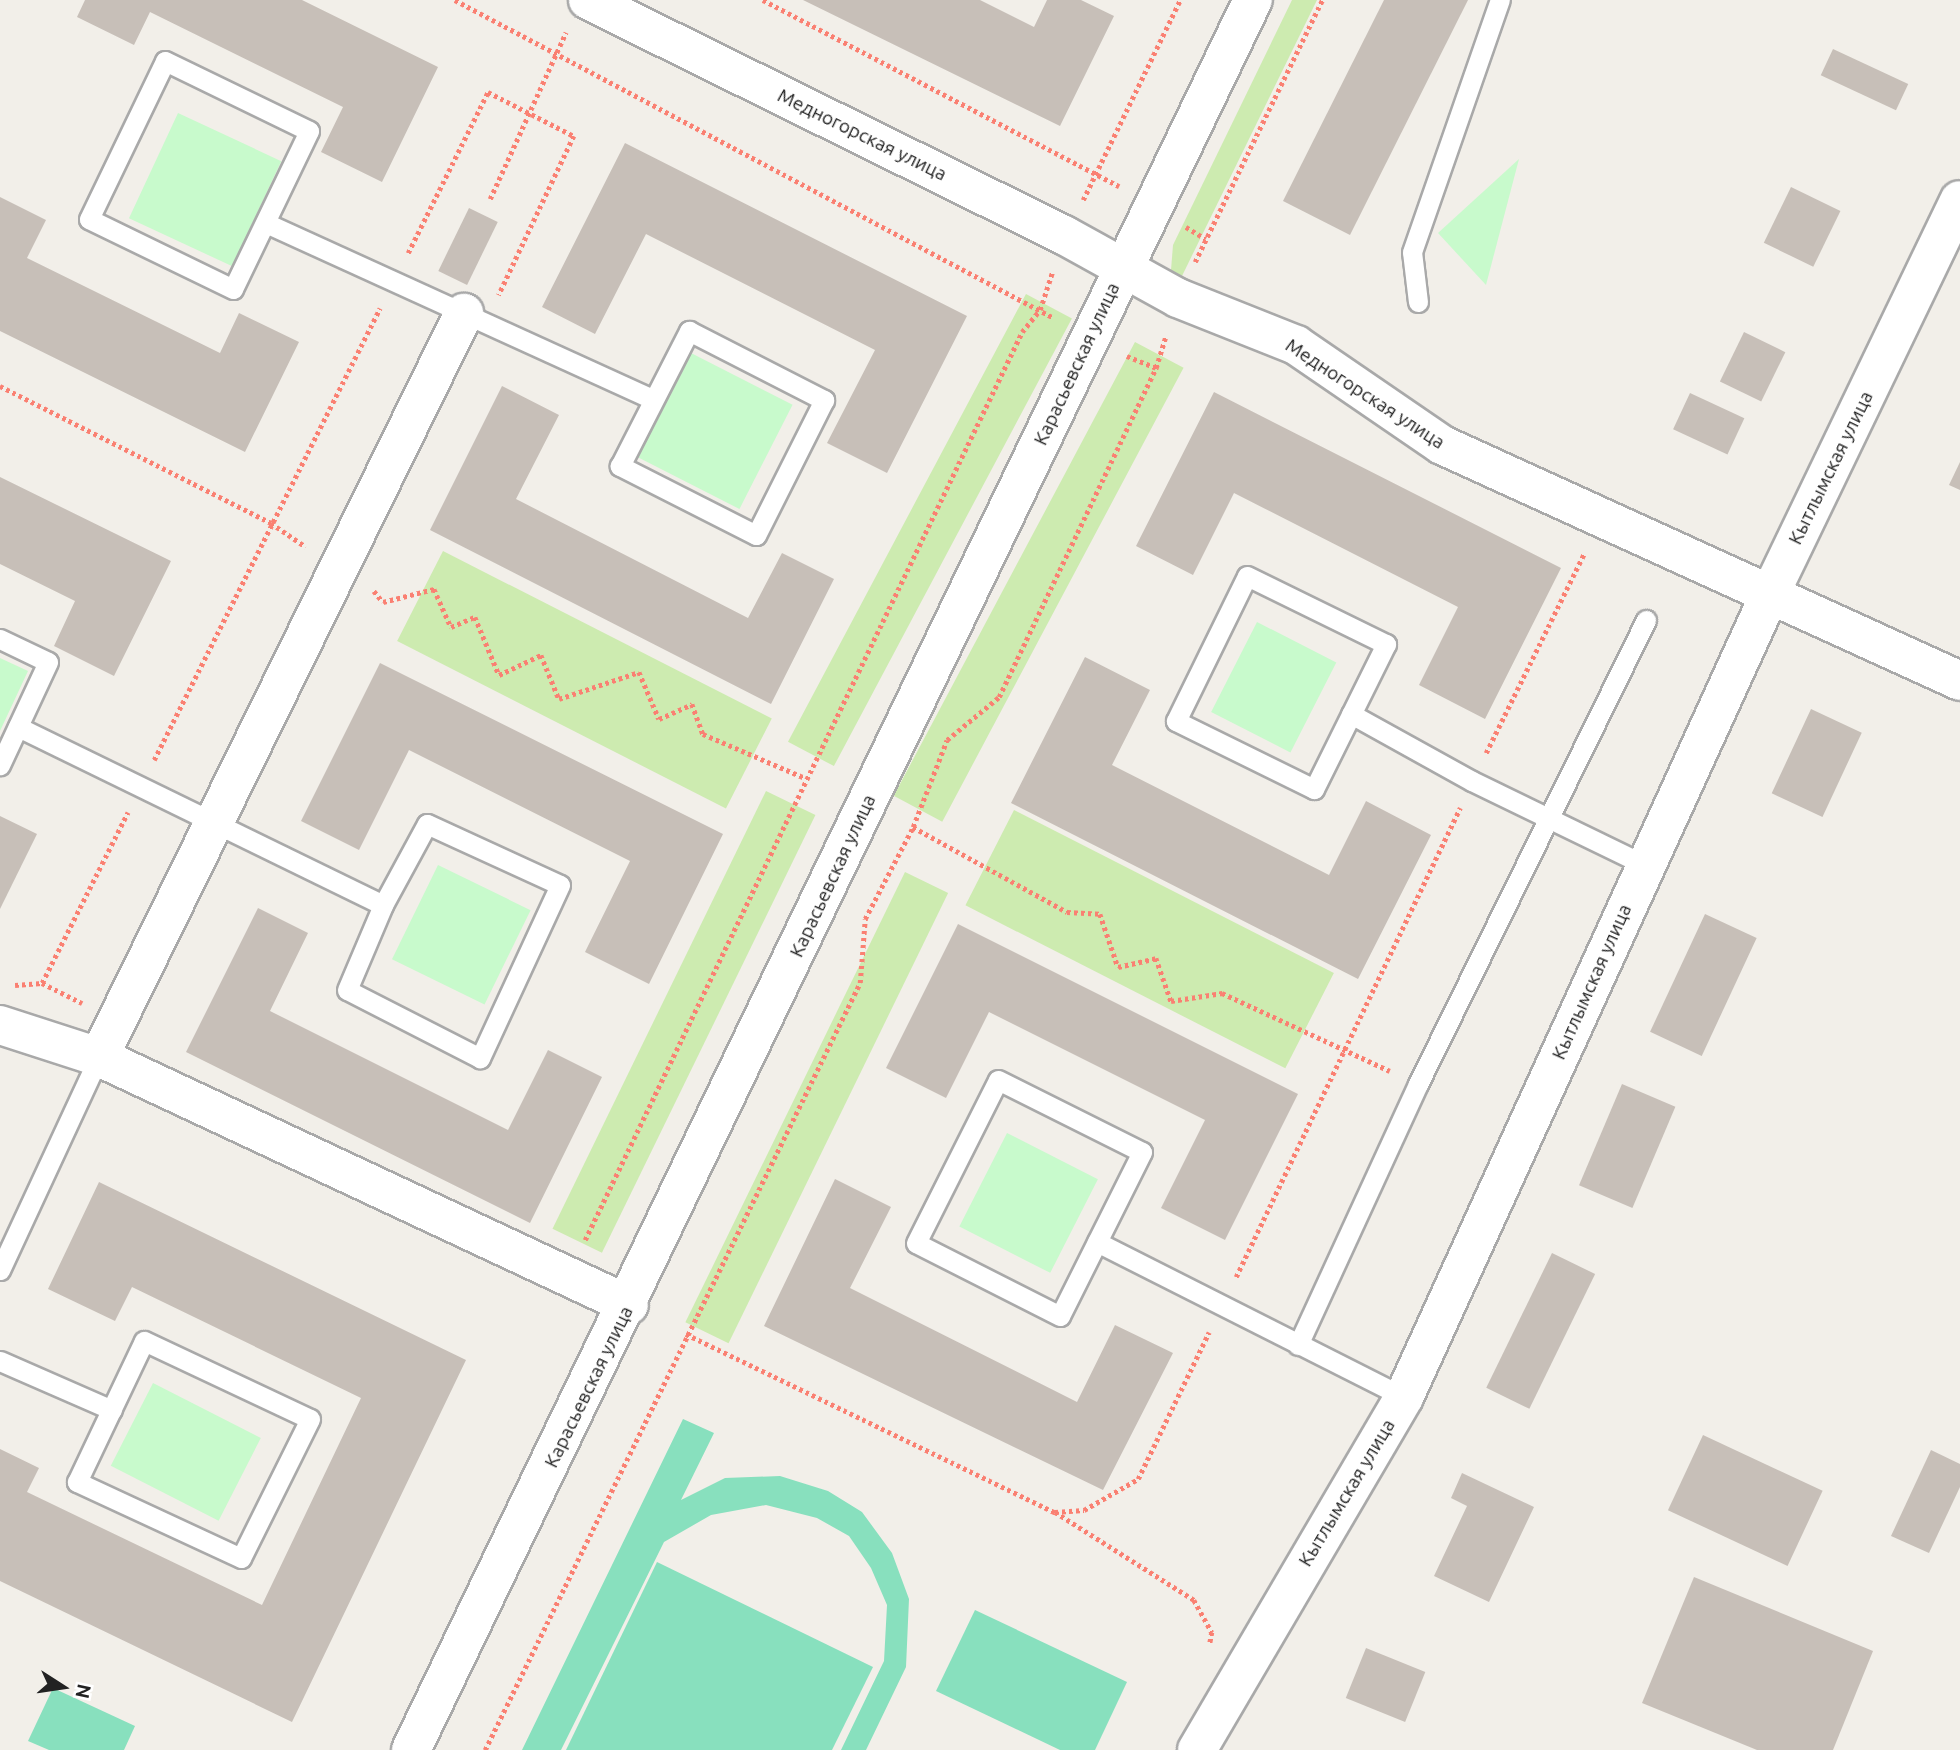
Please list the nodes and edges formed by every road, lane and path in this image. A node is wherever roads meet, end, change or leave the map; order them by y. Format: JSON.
{"nodes":[{"id":1,"x":456,"y":0,"type":"edge"},
{"id":2,"x":763,"y":0,"type":"edge"},
{"id":3,"x":1180,"y":0,"type":"edge"},
{"id":4,"x":1253,"y":0,"type":"edge"},
{"id":5,"x":1322,"y":0,"type":"edge"},
{"id":6,"x":1500,"y":0,"type":"edge"},
{"id":7,"x":580,"y":10,"type":"edge"},
{"id":8,"x":556,"y":52,"type":"junction"},
{"id":9,"x":529,"y":111,"type":"junction"},
{"id":10,"x":574,"y":136,"type":"dead end"},
{"id":11,"x":1098,"y":172,"type":"junction"},
{"id":12,"x":489,"y":199,"type":"dead end"},
{"id":13,"x":1960,"y":200,"type":"edge"},
{"id":14,"x":266,"y":223,"type":"junction"},
{"id":15,"x":1064,"y":235,"type":"junction"},
{"id":16,"x":1123,"y":268,"type":"junction"},
{"id":17,"x":394,"y":281,"type":"junction"},
{"id":18,"x":1178,"y":298,"type":"junction"},
{"id":19,"x":1418,"y":302,"type":"dead end"},
{"id":20,"x":1040,"y":310,"type":"junction"},
{"id":21,"x":464,"y":313,"type":"junction"},
{"id":22,"x":1089,"y":339,"type":"junction"},
{"id":23,"x":1156,"y":368,"type":"junction"},
{"id":24,"x":0,"y":386,"type":"edge"},
{"id":25,"x":653,"y":398,"type":"junction"},
{"id":26,"x":1602,"y":518,"type":"junction"},
{"id":27,"x":271,"y":523,"type":"junction"},
{"id":28,"x":338,"y":569,"type":"junction"},
{"id":29,"x":1770,"y":594,"type":"junction"},
{"id":30,"x":1646,"y":620,"type":"dead end"},
{"id":31,"x":0,"y":639,"type":"edge"},
{"id":32,"x":1960,"y":681,"type":"edge"},
{"id":33,"x":1351,"y":714,"type":"junction"},
{"id":34,"x":18,"y":727,"type":"junction"},
{"id":35,"x":0,"y":765,"type":"edge"},
{"id":36,"x":805,"y":778,"type":"junction"},
{"id":37,"x":1472,"y":781,"type":"junction"},
{"id":38,"x":141,"y":787,"type":"junction"},
{"id":39,"x":1548,"y":817,"type":"junction"},
{"id":40,"x":212,"y":822,"type":"junction"},
{"id":41,"x":913,"y":827,"type":"junction"},
{"id":42,"x":1645,"y":865,"type":"junction"},
{"id":43,"x":383,"y":905,"type":"junction"},
{"id":44,"x":2,"y":986,"type":"dead end"},
{"id":45,"x":0,"y":1025,"type":"edge"},
{"id":46,"x":1345,"y":1051,"type":"junction"},
{"id":47,"x":99,"y":1056,"type":"junction"},
{"id":48,"x":1418,"y":1084,"type":"junction"},
{"id":49,"x":1097,"y":1242,"type":"junction"},
{"id":50,"x":580,"y":1251,"type":"dead end"},
{"id":51,"x":0,"y":1270,"type":"edge"},
{"id":52,"x":629,"y":1305,"type":"junction"},
{"id":53,"x":1222,"y":1305,"type":"junction"},
{"id":54,"x":686,"y":1334,"type":"junction"},
{"id":55,"x":1298,"y":1345,"type":"junction"},
{"id":56,"x":0,"y":1361,"type":"edge"},
{"id":57,"x":1404,"y":1397,"type":"junction"},
{"id":58,"x":112,"y":1410,"type":"junction"},
{"id":59,"x":1055,"y":1512,"type":"junction"},
{"id":60,"x":1209,"y":1654,"type":"dead end"},
{"id":61,"x":411,"y":1750,"type":"edge"},
{"id":62,"x":485,"y":1750,"type":"edge"},
{"id":63,"x":1197,"y":1750,"type":"edge"}],
"edges":[{"from":1,"to":8,"type":"path"},
{"from":2,"to":11,"type":"path"},
{"from":3,"to":11,"type":"path"},
{"from":4,"to":16,"type":"street","name":"Карасьевская улица"},
{"from":5,"to":18,"type":"path"},
{"from":6,"to":19,"type":"lane"},
{"from":7,"to":8,"type":"path"},
{"from":7,"to":15,"type":"street","name":"Медногорская улица"},
{"from":8,"to":9,"type":"path"},
{"from":8,"to":20,"type":"path"},
{"from":9,"to":10,"type":"path"},
{"from":9,"to":12,"type":"path"},
{"from":9,"to":17,"type":"path"},
{"from":11,"to":15,"type":"path"},
{"from":13,"to":29,"type":"street","name":"Кытлымская улица"},
{"from":14,"to":14,"type":"lane"},
{"from":14,"to":17,"type":"lane"},
{"from":15,"to":16,"type":"street","name":"Медногорская улица"},
{"from":15,"to":20,"type":"path"},
{"from":16,"to":18,"type":"street","name":"Медногорская улица"},
{"from":16,"to":22,"type":"street","name":"Карасьевская улица"},
{"from":17,"to":21,"type":"lane"},
{"from":17,"to":27,"type":"path"},
{"from":18,"to":23,"type":"path"},
{"from":18,"to":26,"type":"street","name":"Медногорская улица"},
{"from":20,"to":22,"type":"path"},
{"from":20,"to":36,"type":"path"},
{"from":21,"to":25,"type":"lane"},
{"from":21,"to":28,"type":"street"},
{"from":22,"to":23,"type":"path"},
{"from":22,"to":52,"type":"street","name":"Карасьевская улица"},
{"from":23,"to":41,"type":"path"},
{"from":24,"to":27,"type":"path"},
{"from":25,"to":25,"type":"lane"},
{"from":26,"to":29,"type":"street","name":"Медногорская улица"},
{"from":26,"to":37,"type":"path"},
{"from":27,"to":28,"type":"path"},
{"from":27,"to":38,"type":"path"},
{"from":28,"to":36,"type":"path"},
{"from":28,"to":40,"type":"street"},
{"from":29,"to":32,"type":"street","name":"Медногорская улица"},
{"from":29,"to":42,"type":"street","name":"Кытлымская улица"},
{"from":30,"to":39,"type":"lane"},
{"from":31,"to":34,"type":"lane"},
{"from":33,"to":33,"type":"lane"},
{"from":33,"to":37,"type":"lane"},
{"from":34,"to":35,"type":"lane"},
{"from":34,"to":38,"type":"lane"},
{"from":36,"to":50,"type":"path"},
{"from":37,"to":39,"type":"lane"},
{"from":37,"to":46,"type":"path"},
{"from":38,"to":40,"type":"lane"},
{"from":38,"to":44,"type":"path"},
{"from":39,"to":42,"type":"lane"},
{"from":39,"to":48,"type":"lane"},
{"from":40,"to":43,"type":"lane"},
{"from":40,"to":47,"type":"street"},
{"from":41,"to":46,"type":"path"},
{"from":41,"to":54,"type":"path"},
{"from":42,"to":57,"type":"street","name":"Кытлымская улица"},
{"from":43,"to":43,"type":"lane"},
{"from":45,"to":47,"type":"street"},
{"from":46,"to":48,"type":"path"},
{"from":46,"to":53,"type":"path"},
{"from":47,"to":51,"type":"lane"},
{"from":47,"to":52,"type":"street"},
{"from":48,"to":55,"type":"lane"},
{"from":49,"to":49,"type":"lane"},
{"from":49,"to":53,"type":"lane"},
{"from":52,"to":61,"type":"street","name":"Карасьевская улица"},
{"from":53,"to":55,"type":"lane"},
{"from":53,"to":59,"type":"path"},
{"from":54,"to":59,"type":"path"},
{"from":54,"to":62,"type":"path"},
{"from":55,"to":57,"type":"lane"},
{"from":56,"to":58,"type":"lane"},
{"from":57,"to":63,"type":"street","name":"Кытлымская улица"},
{"from":58,"to":58,"type":"lane"},
{"from":59,"to":60,"type":"path"}]}
